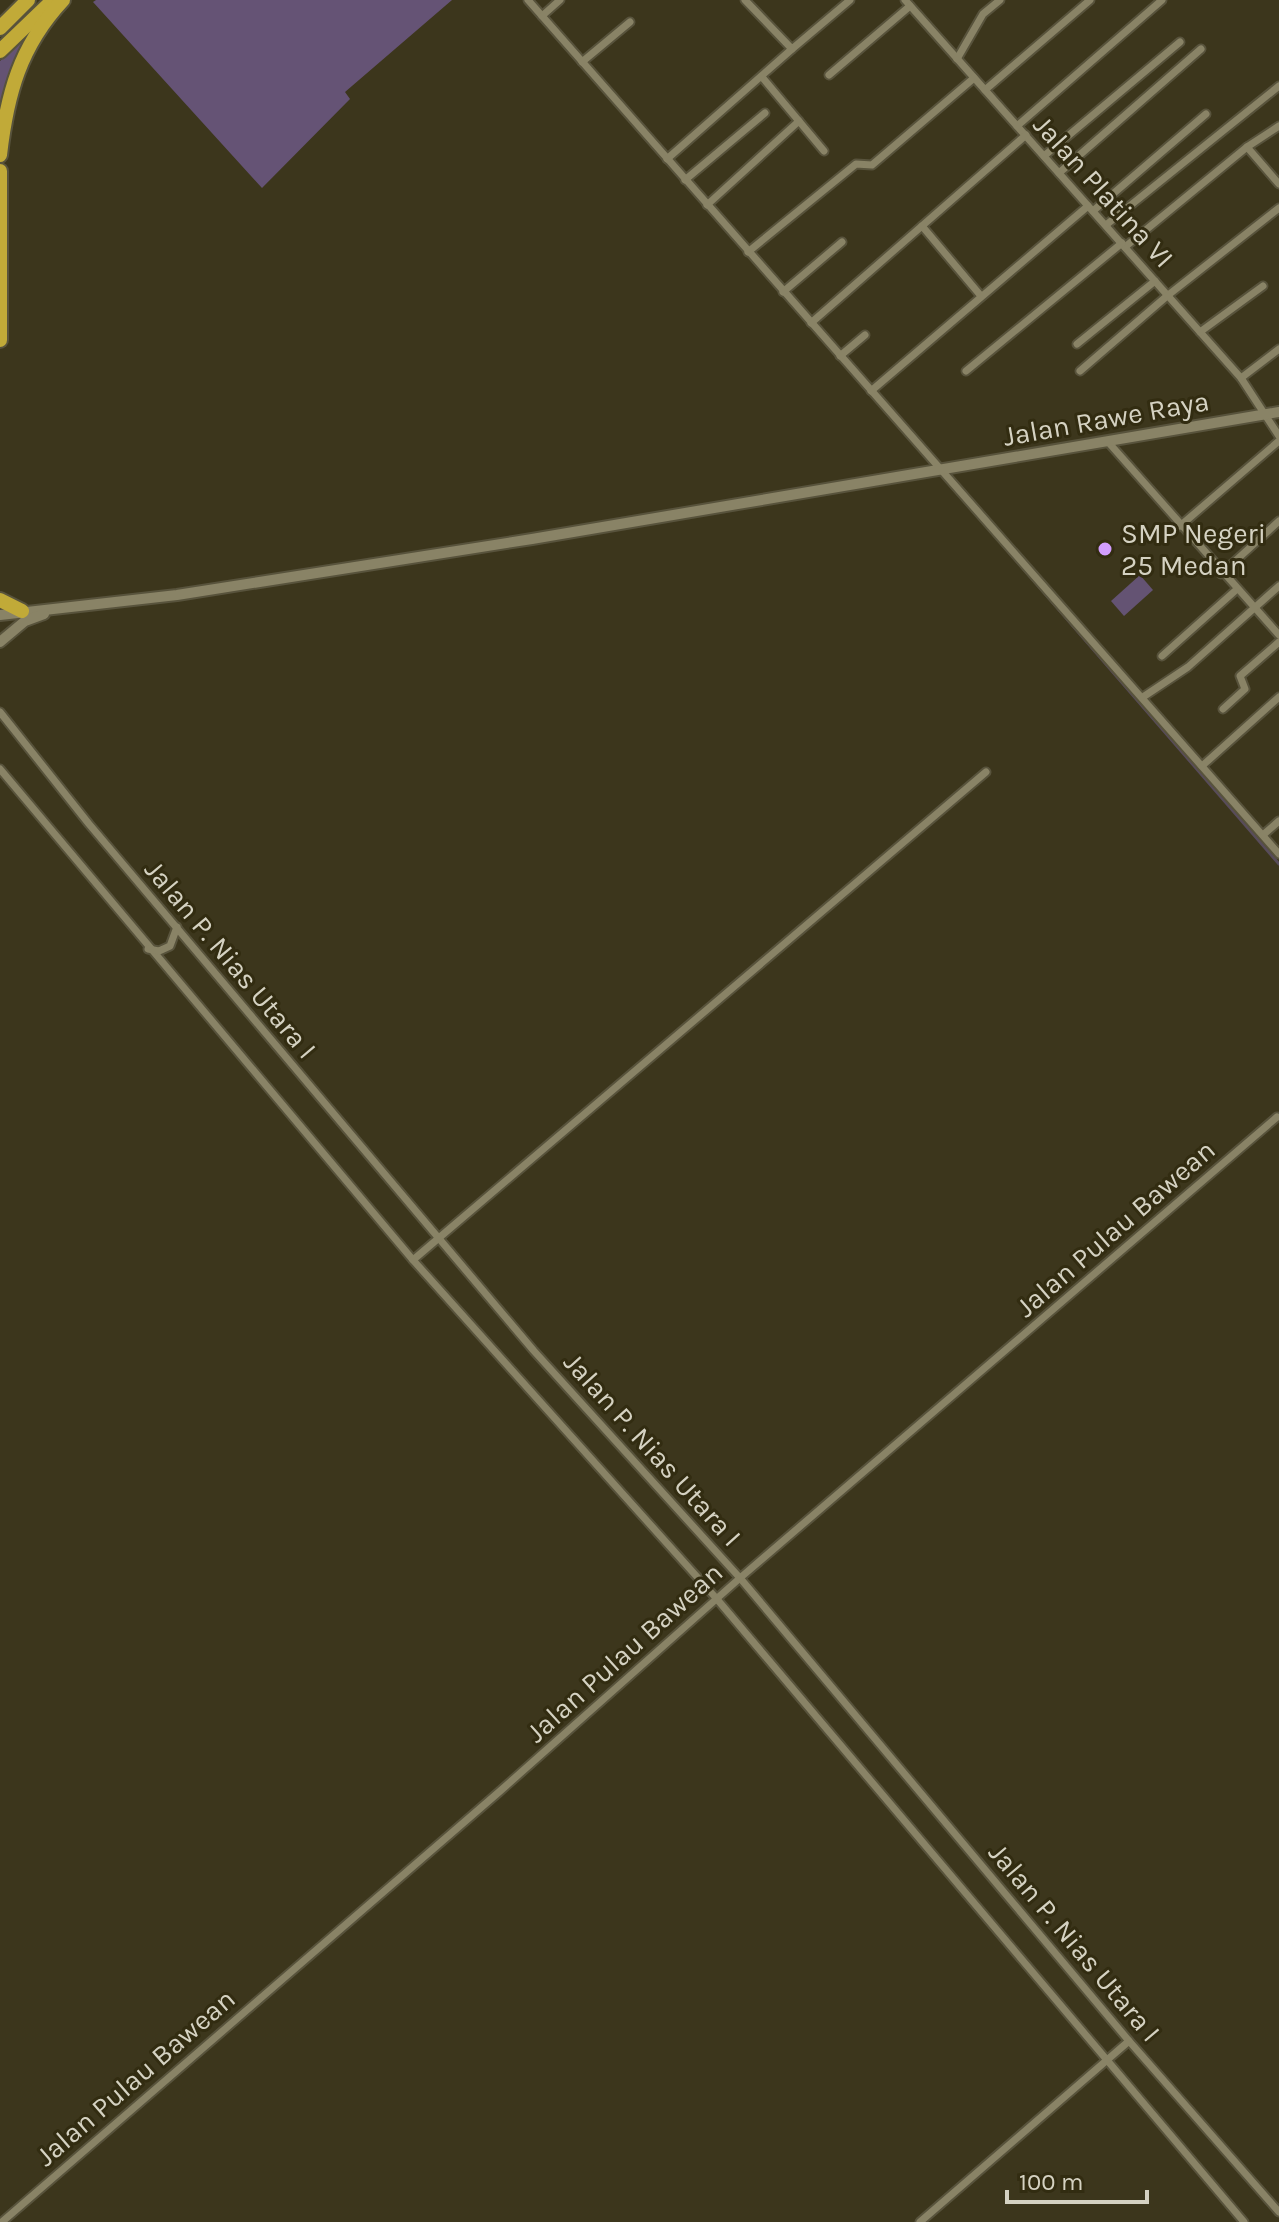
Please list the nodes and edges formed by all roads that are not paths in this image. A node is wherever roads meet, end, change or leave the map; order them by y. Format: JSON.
{"nodes":[{"id":1,"x":28,"y":0,"type":"edge"},
{"id":2,"x":54,"y":0,"type":"edge"},
{"id":3,"x":63,"y":0,"type":"edge"},
{"id":4,"x":528,"y":0,"type":"edge"},
{"id":5,"x":560,"y":0,"type":"edge"},
{"id":6,"x":745,"y":0,"type":"edge"},
{"id":7,"x":850,"y":0,"type":"edge"},
{"id":8,"x":1000,"y":0,"type":"edge"},
{"id":9,"x":1090,"y":0,"type":"edge"},
{"id":10,"x":1162,"y":0,"type":"edge"},
{"id":11,"x":908,"y":3,"type":"edge"},
{"id":12,"x":542,"y":16,"type":"junction"},
{"id":13,"x":0,"y":21,"type":"edge"},
{"id":14,"x":630,"y":22,"type":"dead end"},
{"id":15,"x":0,"y":28,"type":"edge"},
{"id":16,"x":1180,"y":42,"type":"dead end"},
{"id":17,"x":792,"y":49,"type":"junction"},
{"id":18,"x":1201,"y":49,"type":"dead end"},
{"id":19,"x":0,"y":51,"type":"edge"},
{"id":20,"x":957,"y":59,"type":"junction"},
{"id":21,"x":582,"y":62,"type":"junction"},
{"id":22,"x":829,"y":75,"type":"dead end"},
{"id":23,"x":762,"y":77,"type":"junction"},
{"id":24,"x":974,"y":78,"type":"junction"},
{"id":25,"x":1279,"y":86,"type":"edge"},
{"id":26,"x":985,"y":90,"type":"junction"},
{"id":27,"x":765,"y":113,"type":"dead end"},
{"id":28,"x":1206,"y":114,"type":"dead end"},
{"id":29,"x":799,"y":121,"type":"junction"},
{"id":30,"x":1017,"y":126,"type":"junction"},
{"id":31,"x":1279,"y":126,"type":"edge"},
{"id":32,"x":1026,"y":135,"type":"junction"},
{"id":33,"x":1247,"y":147,"type":"junction"},
{"id":34,"x":824,"y":151,"type":"dead end"},
{"id":35,"x":0,"y":155,"type":"edge"},
{"id":36,"x":1044,"y":156,"type":"junction"},
{"id":37,"x":667,"y":159,"type":"junction"},
{"id":38,"x":0,"y":171,"type":"edge"},
{"id":39,"x":1059,"y":173,"type":"junction"},
{"id":40,"x":685,"y":180,"type":"junction"},
{"id":41,"x":1279,"y":184,"type":"edge"},
{"id":42,"x":707,"y":205,"type":"junction"},
{"id":43,"x":1090,"y":208,"type":"junction"},
{"id":44,"x":1279,"y":208,"type":"edge"},
{"id":45,"x":1106,"y":225,"type":"junction"},
{"id":46,"x":922,"y":226,"type":"junction"},
{"id":47,"x":842,"y":242,"type":"dead end"},
{"id":48,"x":1123,"y":245,"type":"junction"},
{"id":49,"x":748,"y":252,"type":"junction"},
{"id":50,"x":1155,"y":281,"type":"junction"},
{"id":51,"x":1263,"y":286,"type":"dead end"},
{"id":52,"x":783,"y":292,"type":"junction"},
{"id":53,"x":981,"y":296,"type":"junction"},
{"id":54,"x":1167,"y":296,"type":"junction"},
{"id":55,"x":811,"y":323,"type":"junction"},
{"id":56,"x":1200,"y":332,"type":"junction"},
{"id":57,"x":865,"y":335,"type":"dead end"},
{"id":58,"x":0,"y":340,"type":"edge"},
{"id":59,"x":1077,"y":344,"type":"dead end"},
{"id":60,"x":1279,"y":349,"type":"edge"},
{"id":61,"x":840,"y":356,"type":"junction"},
{"id":62,"x":966,"y":371,"type":"dead end"},
{"id":63,"x":1080,"y":371,"type":"dead end"},
{"id":64,"x":1241,"y":378,"type":"junction"},
{"id":65,"x":871,"y":391,"type":"junction"},
{"id":66,"x":1273,"y":413,"type":"edge"},
{"id":67,"x":1279,"y":438,"type":"edge"},
{"id":68,"x":1109,"y":443,"type":"junction"},
{"id":69,"x":933,"y":472,"type":"junction"},
{"id":70,"x":1279,"y":521,"type":"edge"},
{"id":71,"x":1180,"y":526,"type":"junction"},
{"id":72,"x":1221,"y":574,"type":"junction"},
{"id":73,"x":1279,"y":586,"type":"edge"},
{"id":74,"x":1236,"y":590,"type":"junction"},
{"id":75,"x":0,"y":600,"type":"edge"},
{"id":76,"x":1255,"y":607,"type":"junction"},
{"id":77,"x":58,"y":610,"type":"junction"},
{"id":78,"x":22,"y":611,"type":"junction"},
{"id":79,"x":0,"y":615,"type":"edge"},
{"id":80,"x":1279,"y":635,"type":"edge"},
{"id":81,"x":0,"y":642,"type":"edge"},
{"id":82,"x":1279,"y":642,"type":"edge"},
{"id":83,"x":1162,"y":656,"type":"dead end"},
{"id":84,"x":1143,"y":697,"type":"junction"},
{"id":85,"x":1279,"y":697,"type":"edge"},
{"id":86,"x":1223,"y":709,"type":"dead end"},
{"id":87,"x":0,"y":712,"type":"edge"},
{"id":88,"x":1202,"y":766,"type":"junction"},
{"id":89,"x":0,"y":769,"type":"edge"},
{"id":90,"x":986,"y":772,"type":"dead end"},
{"id":91,"x":1279,"y":821,"type":"edge"},
{"id":92,"x":1263,"y":835,"type":"junction"},
{"id":93,"x":1279,"y":854,"type":"edge"},
{"id":94,"x":177,"y":927,"type":"junction"},
{"id":95,"x":148,"y":949,"type":"junction"},
{"id":96,"x":1277,"y":1117,"type":"dead end"},
{"id":97,"x":438,"y":1238,"type":"junction"},
{"id":98,"x":413,"y":1260,"type":"junction"},
{"id":99,"x":740,"y":1578,"type":"junction"},
{"id":100,"x":716,"y":1598,"type":"junction"},
{"id":101,"x":1129,"y":2041,"type":"junction"},
{"id":102,"x":1109,"y":2060,"type":"junction"},
{"id":103,"x":1279,"y":2212,"type":"edge"},
{"id":104,"x":2,"y":2222,"type":"edge"},
{"id":105,"x":920,"y":2222,"type":"edge"},
{"id":106,"x":1244,"y":2222,"type":"edge"}],
"edges":[{"from":1,"to":13,"type":"highway"},
{"from":1,"to":15,"type":"highway"},
{"from":2,"to":19,"type":"highway"},
{"from":3,"to":35,"type":"highway"},
{"from":4,"to":12,"type":"street"},
{"from":5,"to":12,"type":"street"},
{"from":6,"to":17,"type":"street"},
{"from":7,"to":17,"type":"street"},
{"from":8,"to":20,"type":"street"},
{"from":9,"to":26,"type":"street"},
{"from":10,"to":30,"type":"street"},
{"from":11,"to":20,"type":"street","name":"Jalan Platina VI"},
{"from":11,"to":22,"type":"street"},
{"from":12,"to":21,"type":"street"},
{"from":14,"to":21,"type":"street"},
{"from":16,"to":36,"type":"street"},
{"from":17,"to":23,"type":"street"},
{"from":18,"to":39,"type":"street"},
{"from":20,"to":24,"type":"street","name":"Jalan Platina VI"},
{"from":21,"to":37,"type":"street"},
{"from":23,"to":29,"type":"street"},
{"from":23,"to":37,"type":"street"},
{"from":24,"to":26,"type":"street","name":"Jalan Platina VI"},
{"from":24,"to":49,"type":"street"},
{"from":25,"to":45,"type":"street"},
{"from":26,"to":30,"type":"street","name":"Jalan Platina VI"},
{"from":27,"to":40,"type":"street"},
{"from":28,"to":43,"type":"street"},
{"from":29,"to":34,"type":"street"},
{"from":29,"to":42,"type":"street"},
{"from":30,"to":32,"type":"street","name":"Jalan Platina VI"},
{"from":31,"to":33,"type":"street"},
{"from":32,"to":36,"type":"street","name":"Jalan Platina VI"},
{"from":32,"to":46,"type":"street"},
{"from":33,"to":41,"type":"street"},
{"from":33,"to":48,"type":"street"},
{"from":36,"to":39,"type":"street","name":"Jalan Platina VI"},
{"from":37,"to":40,"type":"street"},
{"from":38,"to":58,"type":"highway"},
{"from":39,"to":43,"type":"street","name":"Jalan Platina VI"},
{"from":40,"to":42,"type":"street"},
{"from":42,"to":49,"type":"street"},
{"from":43,"to":45,"type":"street","name":"Jalan Platina VI"},
{"from":43,"to":53,"type":"street"},
{"from":44,"to":54,"type":"street"},
{"from":45,"to":48,"type":"street","name":"Jalan Platina VI"},
{"from":46,"to":53,"type":"street"},
{"from":46,"to":55,"type":"street"},
{"from":47,"to":52,"type":"street"},
{"from":48,"to":50,"type":"street","name":"Jalan Platina VI"},
{"from":48,"to":62,"type":"street"},
{"from":49,"to":52,"type":"street"},
{"from":50,"to":54,"type":"street","name":"Jalan Platina VI"},
{"from":50,"to":59,"type":"street"},
{"from":51,"to":56,"type":"street"},
{"from":52,"to":55,"type":"street"},
{"from":53,"to":65,"type":"street"},
{"from":54,"to":56,"type":"street","name":"Jalan Platina VI"},
{"from":54,"to":63,"type":"street"},
{"from":55,"to":61,"type":"street"},
{"from":56,"to":64,"type":"street","name":"Jalan Platina VI"},
{"from":57,"to":61,"type":"street"},
{"from":60,"to":64,"type":"street"},
{"from":61,"to":65,"type":"street"},
{"from":64,"to":66,"type":"street","name":"Jalan Platina VI"},
{"from":65,"to":69,"type":"street"},
{"from":66,"to":67,"type":"street","name":"Jalan Platina VI"},
{"from":66,"to":68,"type":"street","name":"Jalan Rawe Raya"},
{"from":67,"to":71,"type":"street"},
{"from":68,"to":69,"type":"street","name":"Jalan Rawe Raya"},
{"from":68,"to":71,"type":"street"},
{"from":69,"to":77,"type":"street","name":"Jalan Rawe Raya"},
{"from":69,"to":84,"type":"street"},
{"from":70,"to":72,"type":"street"},
{"from":71,"to":72,"type":"street"},
{"from":72,"to":74,"type":"street"},
{"from":73,"to":76,"type":"street"},
{"from":74,"to":76,"type":"street"},
{"from":74,"to":83,"type":"street"},
{"from":75,"to":78,"type":"highway"},
{"from":76,"to":80,"type":"street"},
{"from":76,"to":84,"type":"street"},
{"from":77,"to":78,"type":"street"},
{"from":77,"to":81,"type":"street"},
{"from":78,"to":79,"type":"street"},
{"from":82,"to":86,"type":"street"},
{"from":84,"to":88,"type":"street"},
{"from":85,"to":88,"type":"street"},
{"from":87,"to":94,"type":"street","name":"Jalan P. Nias Utara I"},
{"from":88,"to":92,"type":"street"},
{"from":89,"to":95,"type":"street","name":"Jalan P. Nias Utara I"},
{"from":90,"to":97,"type":"street"},
{"from":91,"to":92,"type":"street"},
{"from":92,"to":93,"type":"street"},
{"from":94,"to":95,"type":"street"},
{"from":94,"to":97,"type":"street","name":"Jalan P. Nias Utara I"},
{"from":95,"to":98,"type":"street","name":"Jalan P. Nias Utara I"},
{"from":96,"to":99,"type":"street","name":"Jalan Pulau Bawean"},
{"from":97,"to":98,"type":"street"},
{"from":97,"to":99,"type":"street","name":"Jalan P. Nias Utara I"},
{"from":98,"to":100,"type":"street","name":"Jalan P. Nias Utara I"},
{"from":99,"to":100,"type":"street","name":"Jalan Pulau Bawean"},
{"from":99,"to":101,"type":"street","name":"Jalan P. Nias Utara I"},
{"from":100,"to":102,"type":"street","name":"Jalan P. Nias Utara I"},
{"from":100,"to":104,"type":"street","name":"Jalan Pulau Bawean"},
{"from":101,"to":102,"type":"street"},
{"from":101,"to":103,"type":"street","name":"Jalan P. Nias Utara I"},
{"from":102,"to":105,"type":"street"},
{"from":102,"to":106,"type":"street","name":"Jalan P. Nias Utara I"}]}
